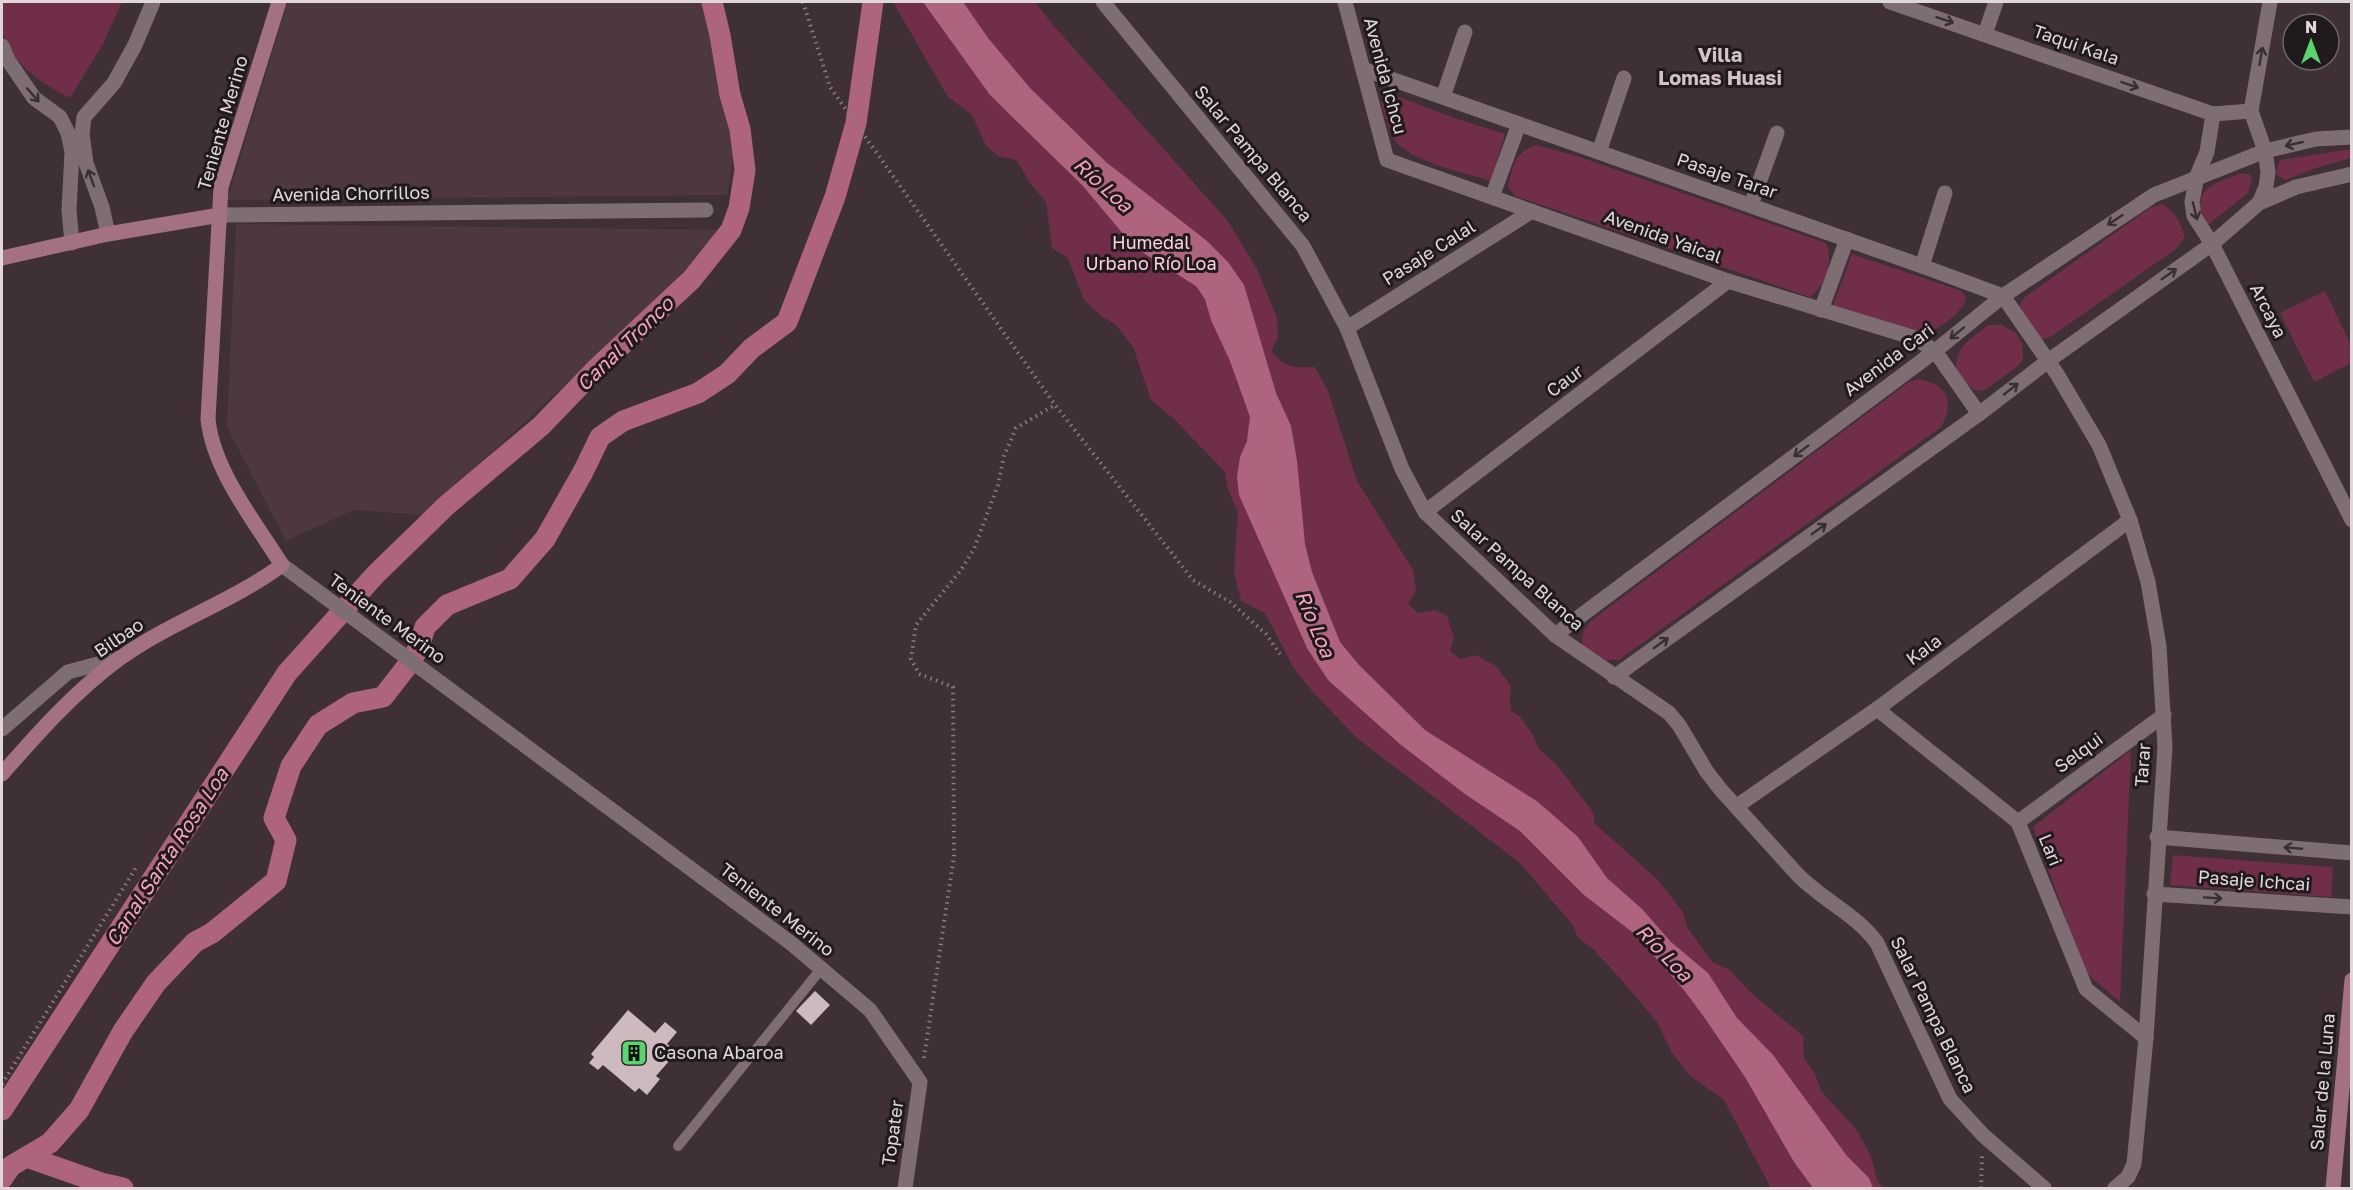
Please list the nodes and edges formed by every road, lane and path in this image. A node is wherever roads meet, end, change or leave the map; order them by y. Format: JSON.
{"nodes":[{"id":1,"x":153,"y":2,"type":"edge"},
{"id":2,"x":279,"y":2,"type":"edge"},
{"id":3,"x":803,"y":2,"type":"edge"},
{"id":4,"x":1103,"y":2,"type":"edge"},
{"id":5,"x":1345,"y":2,"type":"edge"},
{"id":6,"x":1890,"y":2,"type":"edge"},
{"id":7,"x":1996,"y":2,"type":"edge"},
{"id":8,"x":2270,"y":2,"type":"edge"},
{"id":9,"x":1465,"y":32,"type":"dead end"},
{"id":10,"x":1985,"y":34,"type":"junction"},
{"id":11,"x":2,"y":46,"type":"edge"},
{"id":12,"x":1363,"y":69,"type":"junction"},
{"id":13,"x":1624,"y":78,"type":"dead end"},
{"id":14,"x":1443,"y":97,"type":"junction"},
{"id":15,"x":2251,"y":111,"type":"junction"},
{"id":16,"x":2213,"y":114,"type":"junction"},
{"id":17,"x":60,"y":117,"type":"junction"},
{"id":18,"x":84,"y":117,"type":"junction"},
{"id":19,"x":1519,"y":124,"type":"junction"},
{"id":20,"x":1777,"y":133,"type":"dead end"},
{"id":21,"x":2352,"y":137,"type":"edge"},
{"id":22,"x":2265,"y":151,"type":"junction"},
{"id":23,"x":1599,"y":152,"type":"junction"},
{"id":24,"x":1387,"y":160,"type":"joint"},
{"id":25,"x":2352,"y":174,"type":"edge"},
{"id":26,"x":2198,"y":176,"type":"junction"},
{"id":27,"x":1945,"y":193,"type":"dead end"},
{"id":28,"x":1492,"y":197,"type":"junction"},
{"id":29,"x":2259,"y":203,"type":"junction"},
{"id":30,"x":1751,"y":205,"type":"junction"},
{"id":31,"x":706,"y":210,"type":"dead end"},
{"id":32,"x":1532,"y":211,"type":"junction"},
{"id":33,"x":220,"y":215,"type":"junction"},
{"id":34,"x":108,"y":234,"type":"junction"},
{"id":35,"x":1847,"y":239,"type":"junction"},
{"id":36,"x":72,"y":243,"type":"junction"},
{"id":37,"x":2212,"y":244,"type":"junction"},
{"id":38,"x":2,"y":258,"type":"edge"},
{"id":39,"x":1922,"y":266,"type":"junction"},
{"id":40,"x":1728,"y":281,"type":"junction"},
{"id":41,"x":2003,"y":296,"type":"junction"},
{"id":42,"x":1821,"y":310,"type":"junction"},
{"id":43,"x":1347,"y":328,"type":"junction"},
{"id":44,"x":1935,"y":351,"type":"junction"},
{"id":45,"x":2048,"y":361,"type":"junction"},
{"id":46,"x":1056,"y":405,"type":"junction"},
{"id":47,"x":1979,"y":414,"type":"junction"},
{"id":48,"x":1425,"y":512,"type":"junction"},
{"id":49,"x":2130,"y":520,"type":"junction"},
{"id":50,"x":2352,"y":520,"type":"edge"},
{"id":51,"x":282,"y":565,"type":"junction"},
{"id":52,"x":1555,"y":635,"type":"junction"},
{"id":53,"x":1280,"y":654,"type":"dead end"},
{"id":54,"x":120,"y":658,"type":"junction"},
{"id":55,"x":1614,"y":677,"type":"junction"},
{"id":56,"x":1876,"y":709,"type":"junction"},
{"id":57,"x":2164,"y":715,"type":"junction"},
{"id":58,"x":2,"y":729,"type":"edge"},
{"id":59,"x":2,"y":774,"type":"edge"},
{"id":60,"x":1737,"y":806,"type":"junction"},
{"id":61,"x":2018,"y":822,"type":"junction"},
{"id":62,"x":2157,"y":837,"type":"junction"},
{"id":63,"x":2352,"y":853,"type":"edge"},
{"id":64,"x":137,"y":866,"type":"dead end"},
{"id":65,"x":2154,"y":894,"type":"junction"},
{"id":66,"x":2352,"y":907,"type":"edge"},
{"id":67,"x":821,"y":969,"type":"junction"},
{"id":68,"x":2352,"y":980,"type":"edge"},
{"id":69,"x":2146,"y":1038,"type":"junction"},
{"id":70,"x":920,"y":1082,"type":"junction"},
{"id":71,"x":2,"y":1084,"type":"edge"},
{"id":72,"x":1983,"y":1135,"type":"junction"},
{"id":73,"x":678,"y":1146,"type":"dead end"},
{"id":74,"x":905,"y":1188,"type":"edge"},
{"id":75,"x":1981,"y":1188,"type":"edge"},
{"id":76,"x":2044,"y":1188,"type":"edge"},
{"id":77,"x":2115,"y":1188,"type":"edge"},
{"id":78,"x":2333,"y":1188,"type":"edge"}],
"edges":[{"from":1,"to":18,"type":"street"},
{"from":2,"to":33,"type":"street","name":"Teniente Merino"},
{"from":3,"to":46,"type":"path"},
{"from":4,"to":43,"type":"street","name":"Salar Pampa Blanca"},
{"from":5,"to":12,"type":"street","name":"Avenida Ichcu"},
{"from":6,"to":10,"type":"street","name":"Taqui Kala","one_way":true},
{"from":7,"to":10,"type":"street"},
{"from":15,"to":8,"type":"street","one_way":true},
{"from":9,"to":14,"type":"street"},
{"from":10,"to":16,"type":"street","name":"Taqui Kala","one_way":true},
{"from":11,"to":17,"type":"street","one_way":true},
{"from":12,"to":14,"type":"street","name":"Pasaje Tarar"},
{"from":12,"to":24,"type":"street","name":"Avenida Ichcu"},
{"from":13,"to":23,"type":"street"},
{"from":14,"to":19,"type":"street","name":"Pasaje Tarar"},
{"from":15,"to":16,"type":"street","name":"Taqui Kala"},
{"from":15,"to":22,"type":"street"},
{"from":16,"to":26,"type":"street","name":"Arcaya"},
{"from":17,"to":18,"type":"street"},
{"from":17,"to":36,"type":"street"},
{"from":34,"to":18,"type":"street","one_way":true},
{"from":19,"to":23,"type":"street","name":"Pasaje Tarar"},
{"from":19,"to":28,"type":"street"},
{"from":20,"to":30,"type":"street"},
{"from":21,"to":22,"type":"street","name":"Avenida Cari","one_way":true},
{"from":22,"to":26,"type":"street","name":"Avenida Cari"},
{"from":22,"to":29,"type":"street"},
{"from":23,"to":30,"type":"street","name":"Pasaje Tarar"},
{"from":24,"to":28,"type":"street","name":"Avenida Yaical"},
{"from":25,"to":29,"type":"street"},
{"from":26,"to":37,"type":"street","name":"Arcaya","one_way":true},
{"from":26,"to":41,"type":"street","name":"Avenida Cari","one_way":true},
{"from":27,"to":39,"type":"street"},
{"from":28,"to":32,"type":"street","name":"Avenida Yaical"},
{"from":29,"to":37,"type":"street"},
{"from":30,"to":35,"type":"street","name":"Pasaje Tarar"},
{"from":31,"to":33,"type":"street","name":"Avenida Chorrillos"},
{"from":32,"to":40,"type":"street","name":"Avenida Yaical"},
{"from":32,"to":43,"type":"street","name":"Pasaje Calal"},
{"from":33,"to":34,"type":"street","name":"Avenida Chorrillos"},
{"from":33,"to":51,"type":"street","name":"Teniente Merino"},
{"from":34,"to":36,"type":"street","name":"Avenida Chorrillos"},
{"from":35,"to":39,"type":"street","name":"Pasaje Tarar"},
{"from":35,"to":42,"type":"street"},
{"from":36,"to":38,"type":"street","name":"Avenida Chorrillos"},
{"from":45,"to":37,"type":"street","one_way":true},
{"from":37,"to":50,"type":"street","name":"Arcaya"},
{"from":39,"to":41,"type":"street","name":"Pasaje Tarar"},
{"from":40,"to":42,"type":"street","name":"Avenida Yaical"},
{"from":40,"to":48,"type":"street","name":"Caur"},
{"from":41,"to":44,"type":"street","name":"Avenida Cari","one_way":true},
{"from":41,"to":45,"type":"street"},
{"from":42,"to":44,"type":"street","name":"Avenida Yaical"},
{"from":43,"to":48,"type":"street","name":"Salar Pampa Blanca"},
{"from":44,"to":47,"type":"street","name":"Avenida Yaical"},
{"from":44,"to":52,"type":"street","name":"Avenida Cari","one_way":true},
{"from":47,"to":45,"type":"street","one_way":true},
{"from":45,"to":49,"type":"street","name":"Tarar"},
{"from":46,"to":53,"type":"path"},
{"from":46,"to":70,"type":"path"},
{"from":55,"to":47,"type":"street","one_way":true},
{"from":48,"to":52,"type":"street","name":"Salar Pampa Blanca"},
{"from":49,"to":56,"type":"street","name":"Kala"},
{"from":49,"to":57,"type":"street","name":"Tarar"},
{"from":51,"to":54,"type":"street","name":"Bilbao"},
{"from":51,"to":67,"type":"street","name":"Teniente Merino"},
{"from":52,"to":55,"type":"street","name":"Salar Pampa Blanca"},
{"from":54,"to":58,"type":"street"},
{"from":54,"to":59,"type":"street","name":"Bilbao"},
{"from":55,"to":60,"type":"street","name":"Salar Pampa Blanca"},
{"from":56,"to":60,"type":"street","name":"Kala"},
{"from":56,"to":61,"type":"street","name":"Lari"},
{"from":57,"to":61,"type":"street","name":"Selqui"},
{"from":57,"to":62,"type":"street","name":"Tarar"},
{"from":60,"to":72,"type":"street","name":"Salar Pampa Blanca"},
{"from":61,"to":69,"type":"street","name":"Lari"},
{"from":63,"to":62,"type":"street","name":"Pasaje Ichcai","one_way":true},
{"from":62,"to":65,"type":"street","name":"Tarar"},
{"from":64,"to":71,"type":"path"},
{"from":65,"to":66,"type":"street","name":"Pasaje Ichcai","one_way":true},
{"from":65,"to":69,"type":"street","name":"Tarar"},
{"from":67,"to":70,"type":"street","name":"Teniente Merino"},
{"from":67,"to":73,"type":"lane"},
{"from":68,"to":78,"type":"street","name":"Salar de la Luna"},
{"from":69,"to":77,"type":"street","name":"Tarar"},
{"from":70,"to":74,"type":"street","name":"Topater"},
{"from":72,"to":75,"type":"path"},
{"from":72,"to":76,"type":"street","name":"Salar Pampa Blanca"}]}
